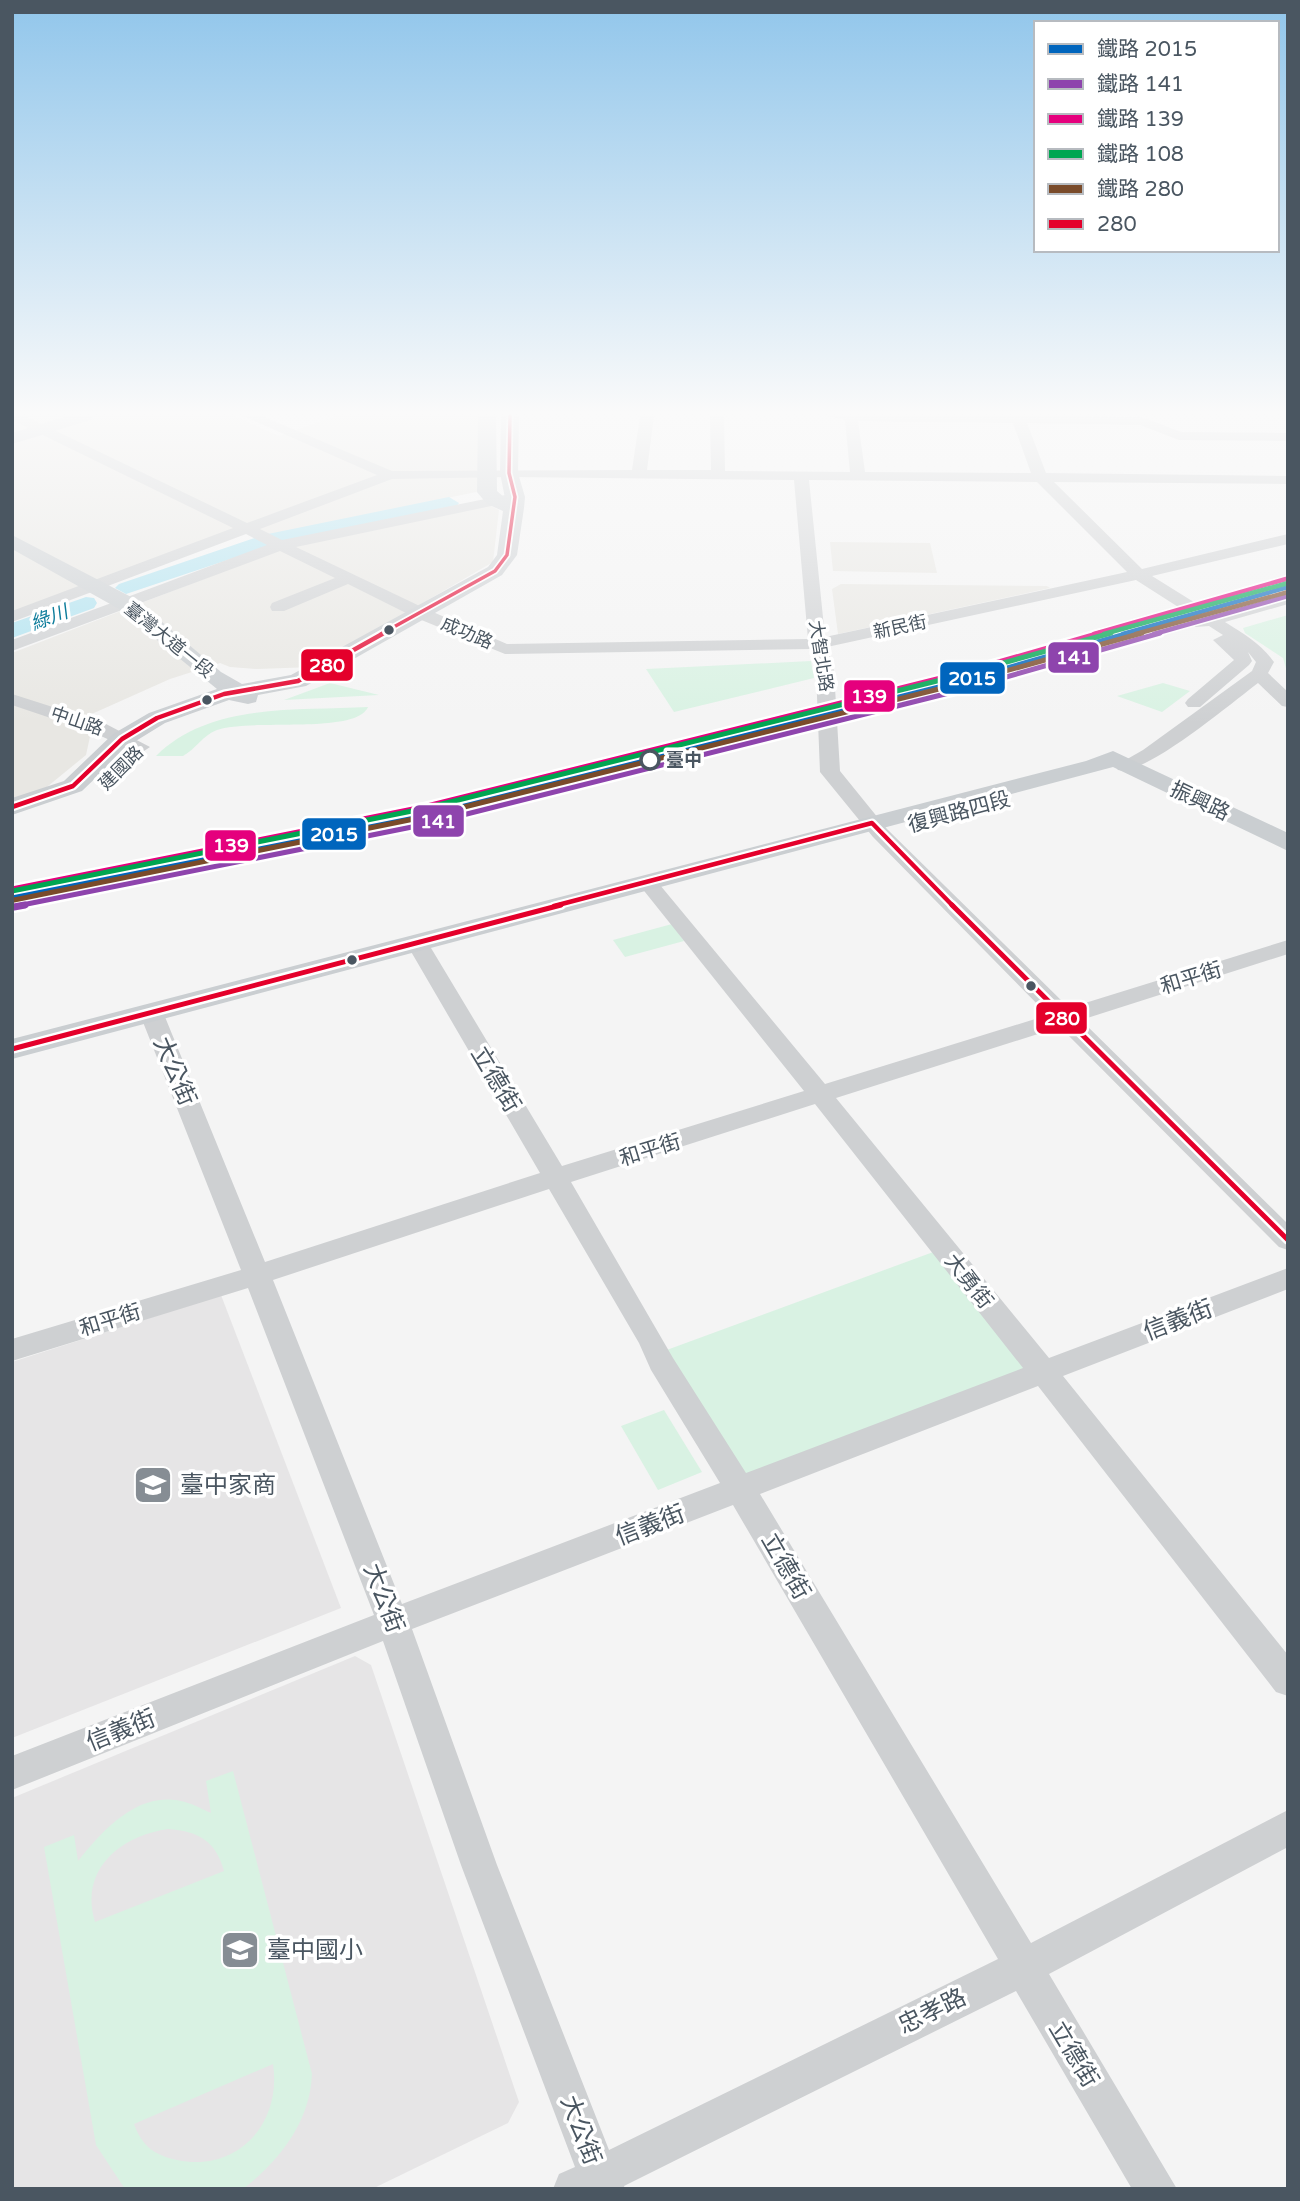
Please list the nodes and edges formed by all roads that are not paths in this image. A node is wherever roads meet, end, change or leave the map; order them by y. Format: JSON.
{"nodes":[{"id":1,"x":227,"y":519,"type":"edge"},
{"id":2,"x":276,"y":519,"type":"edge"},
{"id":3,"x":406,"y":519,"type":"edge"},
{"id":4,"x":512,"y":519,"type":"edge"},
{"id":5,"x":805,"y":519,"type":"edge"},
{"id":6,"x":1075,"y":519,"type":"edge"},
{"id":7,"x":249,"y":529,"type":"junction"},
{"id":8,"x":1288,"y":539,"type":"edge"},
{"id":9,"x":12,"y":541,"type":"edge"},
{"id":10,"x":282,"y":545,"type":"junction"},
{"id":11,"x":1133,"y":576,"type":"junction"},
{"id":12,"x":350,"y":578,"type":"junction"},
{"id":13,"x":98,"y":588,"type":"junction"},
{"id":14,"x":1288,"y":598,"type":"edge"},
{"id":15,"x":125,"y":602,"type":"junction"},
{"id":16,"x":278,"y":607,"type":"dead end"},
{"id":17,"x":1288,"y":610,"type":"edge"},
{"id":18,"x":426,"y":615,"type":"junction"},
{"id":19,"x":12,"y":617,"type":"edge"},
{"id":20,"x":1210,"y":626,"type":"junction"},
{"id":21,"x":817,"y":644,"type":"junction"},
{"id":22,"x":12,"y":646,"type":"edge"},
{"id":23,"x":505,"y":649,"type":"joint"},
{"id":24,"x":1259,"y":674,"type":"junction"},
{"id":25,"x":244,"y":696,"type":"junction"},
{"id":26,"x":12,"y":699,"type":"edge"},
{"id":27,"x":1288,"y":702,"type":"edge"},
{"id":28,"x":131,"y":743,"type":"junction"},
{"id":29,"x":1119,"y":762,"type":"junction"},
{"id":30,"x":12,"y":807,"type":"edge"},
{"id":31,"x":12,"y":820,"type":"edge"},
{"id":32,"x":876,"y":828,"type":"junction"},
{"id":33,"x":1288,"y":843,"type":"edge"},
{"id":34,"x":651,"y":888,"type":"junction"},
{"id":35,"x":1288,"y":947,"type":"edge"},
{"id":36,"x":421,"y":949,"type":"junction"},
{"id":37,"x":1062,"y":1018,"type":"junction"},
{"id":38,"x":153,"y":1019,"type":"junction"},
{"id":39,"x":12,"y":1049,"type":"edge"},
{"id":40,"x":12,"y":1064,"type":"edge"},
{"id":41,"x":822,"y":1096,"type":"junction"},
{"id":42,"x":555,"y":1178,"type":"junction"},
{"id":43,"x":1288,"y":1240,"type":"edge"},
{"id":44,"x":257,"y":1275,"type":"junction"},
{"id":45,"x":1288,"y":1278,"type":"edge"},
{"id":46,"x":12,"y":1350,"type":"edge"},
{"id":47,"x":1041,"y":1371,"type":"junction"},
{"id":48,"x":742,"y":1490,"type":"junction"},
{"id":49,"x":393,"y":1622,"type":"junction"},
{"id":50,"x":1288,"y":1681,"type":"edge"},
{"id":51,"x":12,"y":1773,"type":"edge"},
{"id":52,"x":1288,"y":1828,"type":"edge"},
{"id":53,"x":1021,"y":1968,"type":"junction"},
{"id":54,"x":592,"y":2184,"type":"edge"},
{"id":55,"x":1156,"y":2189,"type":"edge"}],
"edges":[{"from":1,"to":7,"type":"street","name":"成功路"},
{"from":2,"to":7,"type":"street"},
{"from":3,"to":10,"type":"street"},
{"from":4,"to":18,"type":"main road","name":"建國路"},
{"from":5,"to":21,"type":"street","name":"大智北路"},
{"from":6,"to":11,"type":"street","name":"復興路四段"},
{"from":7,"to":10,"type":"street","name":"成功路"},
{"from":7,"to":13,"type":"street"},
{"from":8,"to":11,"type":"street","name":"新民街"},
{"from":9,"to":13,"type":"main road","name":"臺灣大道一段"},
{"from":10,"to":12,"type":"street","name":"成功路"},
{"from":10,"to":15,"type":"street"},
{"from":11,"to":20,"type":"street","name":"復興路四段"},
{"from":11,"to":21,"type":"street","name":"新民街"},
{"from":12,"to":16,"type":"street"},
{"from":12,"to":18,"type":"street","name":"成功路"},
{"from":13,"to":15,"type":"main road","name":"臺灣大道一段"},
{"from":13,"to":19,"type":"street"},
{"from":14,"to":20,"type":"street"},
{"from":15,"to":22,"type":"street"},
{"from":15,"to":25,"type":"main road","name":"臺灣大道一段"},
{"from":17,"to":20,"type":"street"},
{"from":18,"to":23,"type":"street","name":"成功路"},
{"from":18,"to":25,"type":"main road","name":"建國路"},
{"from":20,"to":24,"type":"street","name":"復興路四段"},
{"from":20,"to":29,"type":"street","name":"復興路四段"},
{"from":21,"to":23,"type":"street","name":"新民街"},
{"from":21,"to":32,"type":"street","name":"大智北路"},
{"from":24,"to":27,"type":"street"},
{"from":24,"to":29,"type":"street","name":"復興路四段"},
{"from":25,"to":28,"type":"main road","name":"建國路"},
{"from":26,"to":28,"type":"street","name":"中山路"},
{"from":28,"to":30,"type":"main road","name":"建國路"},
{"from":28,"to":31,"type":"main road","name":"建國路"},
{"from":29,"to":32,"type":"main road","name":"復興路四段"},
{"from":29,"to":33,"type":"main road","name":"振興路"},
{"from":32,"to":34,"type":"main road","name":"復興路四段"},
{"from":32,"to":37,"type":"street","name":"大智北路"},
{"from":34,"to":36,"type":"main road","name":"復興路四段"},
{"from":34,"to":41,"type":"street","name":"大勇街"},
{"from":35,"to":37,"type":"street","name":"和平街"},
{"from":36,"to":38,"type":"main road","name":"復興路四段"},
{"from":36,"to":42,"type":"street","name":"立德街"},
{"from":37,"to":41,"type":"street","name":"和平街"},
{"from":37,"to":43,"type":"street","name":"大智北路"},
{"from":38,"to":39,"type":"main road","name":"復興路四段"},
{"from":38,"to":40,"type":"main road","name":"復興路四段"},
{"from":38,"to":44,"type":"street","name":"大公街"},
{"from":41,"to":42,"type":"street","name":"和平街"},
{"from":41,"to":47,"type":"street","name":"大勇街"},
{"from":42,"to":44,"type":"street","name":"和平街"},
{"from":42,"to":48,"type":"street","name":"立德街"},
{"from":44,"to":46,"type":"street","name":"和平街"},
{"from":44,"to":49,"type":"street","name":"大公街"},
{"from":45,"to":47,"type":"street","name":"信義街"},
{"from":47,"to":48,"type":"street","name":"信義街"},
{"from":47,"to":50,"type":"street","name":"大勇街"},
{"from":48,"to":49,"type":"street","name":"信義街"},
{"from":48,"to":53,"type":"street","name":"立德街"},
{"from":49,"to":51,"type":"street","name":"信義街"},
{"from":49,"to":54,"type":"street","name":"大公街"},
{"from":52,"to":53,"type":"street","name":"忠孝路"},
{"from":53,"to":54,"type":"street","name":"忠孝路"},
{"from":53,"to":55,"type":"street","name":"立德街"}]}
